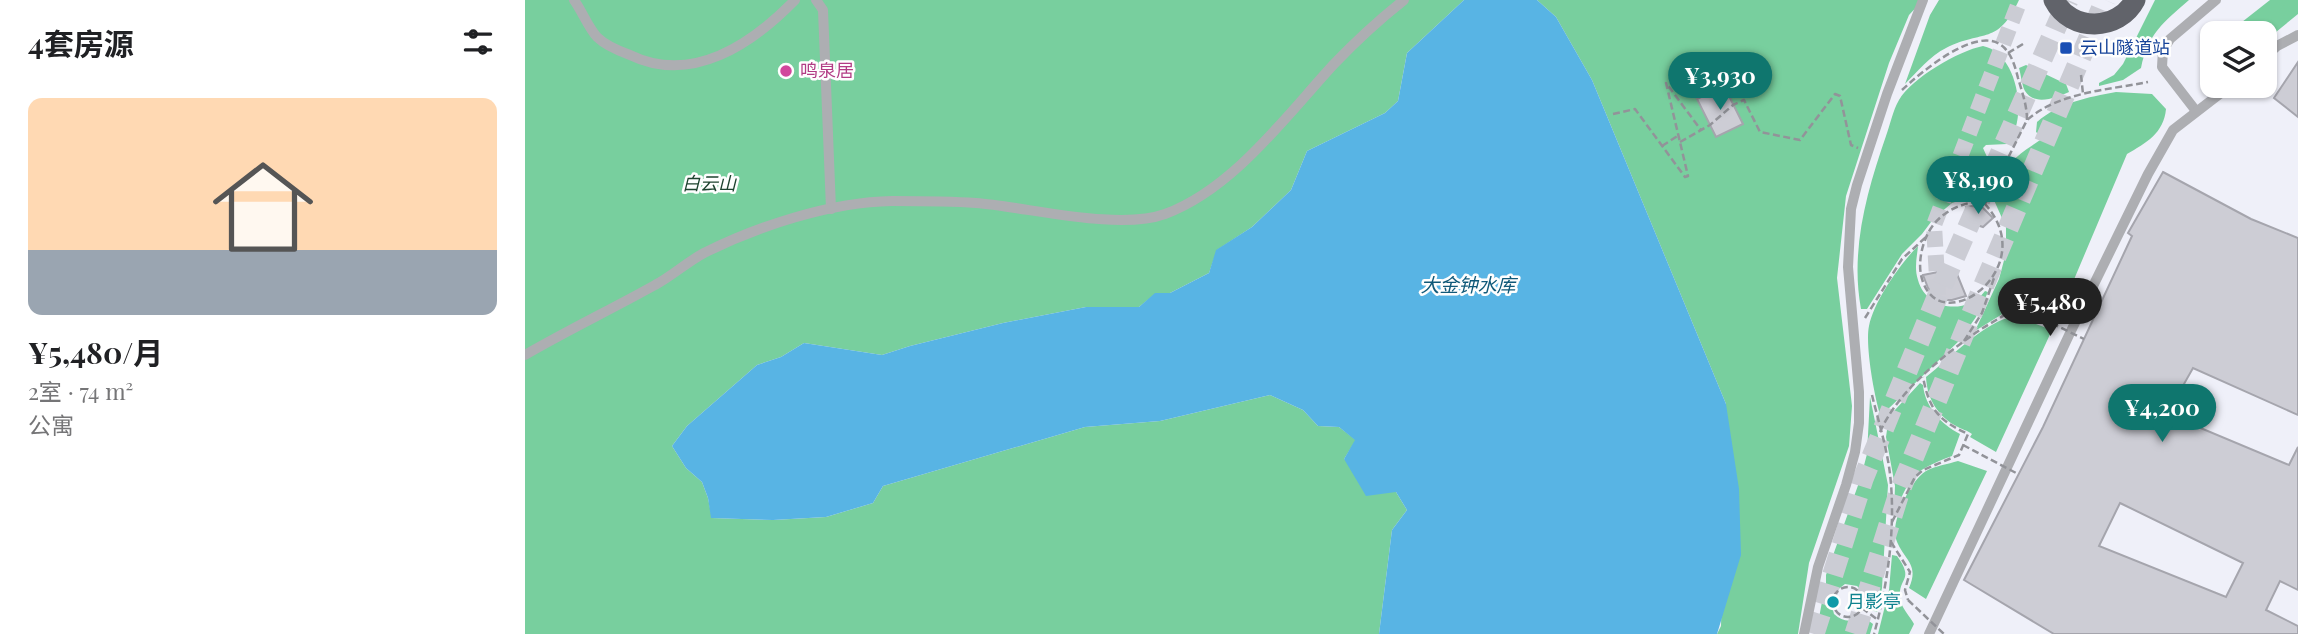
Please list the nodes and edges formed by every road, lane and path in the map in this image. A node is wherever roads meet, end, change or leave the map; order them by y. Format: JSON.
{"nodes":[{"id":1,"x":575,"y":0,"type":"edge"},
{"id":2,"x":795,"y":0,"type":"edge"},
{"id":3,"x":816,"y":0,"type":"edge"},
{"id":4,"x":1404,"y":0,"type":"edge"},
{"id":5,"x":1923,"y":0,"type":"edge"},
{"id":6,"x":2054,"y":0,"type":"edge"},
{"id":7,"x":2135,"y":0,"type":"edge"},
{"id":8,"x":2216,"y":0,"type":"edge"},
{"id":9,"x":2298,"y":35,"type":"edge"},
{"id":10,"x":2023,"y":44,"type":"dead end"},
{"id":11,"x":2277,"y":46,"type":"edge"},
{"id":12,"x":2008,"y":53,"type":"junction"},
{"id":13,"x":2081,"y":75,"type":"dead end"},
{"id":14,"x":2148,"y":82,"type":"dead end"},
{"id":15,"x":1898,"y":93,"type":"dead end"},
{"id":16,"x":2083,"y":94,"type":"junction"},
{"id":17,"x":2214,"y":98,"type":"edge"},
{"id":18,"x":2196,"y":111,"type":"junction"},
{"id":19,"x":1613,"y":114,"type":"dead end"},
{"id":20,"x":2027,"y":120,"type":"junction"},
{"id":21,"x":1701,"y":130,"type":"junction"},
{"id":22,"x":1679,"y":135,"type":"junction"},
{"id":23,"x":1680,"y":142,"type":"junction"},
{"id":24,"x":1662,"y":146,"type":"junction"},
{"id":25,"x":1867,"y":152,"type":"junction"},
{"id":26,"x":1985,"y":204,"type":"junction"},
{"id":27,"x":831,"y":209,"type":"junction"},
{"id":28,"x":1926,"y":237,"type":"junction"},
{"id":29,"x":1996,"y":275,"type":"junction"},
{"id":30,"x":1860,"y":327,"type":"dead end"},
{"id":31,"x":2084,"y":339,"type":"dead end"},
{"id":32,"x":1962,"y":344,"type":"junction"},
{"id":33,"x":525,"y":355,"type":"edge"},
{"id":34,"x":1923,"y":377,"type":"junction"},
{"id":35,"x":1868,"y":384,"type":"dead end"},
{"id":36,"x":1880,"y":432,"type":"junction"},
{"id":37,"x":1963,"y":445,"type":"junction"},
{"id":38,"x":2018,"y":474,"type":"dead end"},
{"id":39,"x":1890,"y":525,"type":"junction"},
{"id":40,"x":1889,"y":540,"type":"junction"},
{"id":41,"x":1829,"y":596,"type":"dead end"},
{"id":42,"x":1833,"y":600,"type":"junction"},
{"id":43,"x":1862,"y":608,"type":"junction"},
{"id":44,"x":1878,"y":620,"type":"junction"},
{"id":45,"x":1804,"y":634,"type":"edge"},
{"id":46,"x":1874,"y":634,"type":"edge"},
{"id":47,"x":1929,"y":634,"type":"edge"},
{"id":48,"x":1944,"y":634,"type":"edge"}],
"edges":[{"from":1,"to":2,"type":"street"},
{"from":3,"to":27,"type":"street"},
{"from":4,"to":27,"type":"street"},
{"from":5,"to":25,"type":"street"},
{"from":6,"to":7,"type":"highway"},
{"from":8,"to":18,"type":"street"},
{"from":9,"to":11,"type":"street"},
{"from":10,"to":12,"type":"path"},
{"from":12,"to":15,"type":"path"},
{"from":12,"to":20,"type":"path"},
{"from":13,"to":16,"type":"path"},
{"from":14,"to":16,"type":"path"},
{"from":16,"to":20,"type":"path"},
{"from":17,"to":18,"type":"street"},
{"from":18,"to":47,"type":"street"},
{"from":19,"to":24,"type":"path"},
{"from":20,"to":26,"type":"path"},
{"from":21,"to":22,"type":"path"},
{"from":21,"to":23,"type":"path"},
{"from":21,"to":25,"type":"path"},
{"from":22,"to":23,"type":"path"},
{"from":22,"to":24,"type":"path"},
{"from":23,"to":24,"type":"path"},
{"from":25,"to":45,"type":"street"},
{"from":26,"to":28,"type":"path"},
{"from":26,"to":29,"type":"path"},
{"from":27,"to":33,"type":"street"},
{"from":28,"to":29,"type":"path"},
{"from":28,"to":30,"type":"path"},
{"from":29,"to":32,"type":"path"},
{"from":31,"to":32,"type":"path","bridge":true},
{"from":32,"to":34,"type":"path"},
{"from":34,"to":36,"type":"path"},
{"from":34,"to":37,"type":"path"},
{"from":35,"to":36,"type":"path"},
{"from":36,"to":39,"type":"path"},
{"from":37,"to":38,"type":"path","bridge":true},
{"from":37,"to":39,"type":"path"},
{"from":39,"to":40,"type":"path"},
{"from":40,"to":44,"type":"path"},
{"from":40,"to":48,"type":"path","bridge":true},
{"from":41,"to":42,"type":"path"},
{"from":42,"to":43,"type":"path"},
{"from":42,"to":43,"type":"path"},
{"from":43,"to":44,"type":"path"},
{"from":44,"to":46,"type":"path"}]}
